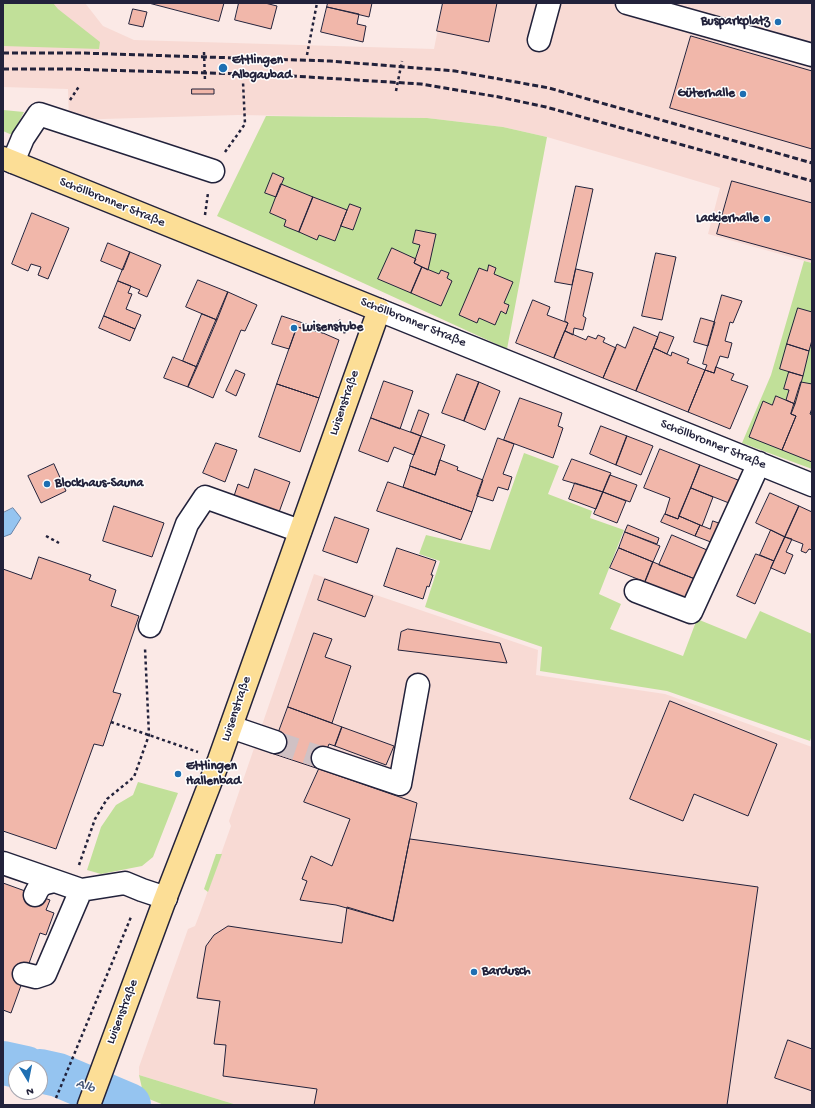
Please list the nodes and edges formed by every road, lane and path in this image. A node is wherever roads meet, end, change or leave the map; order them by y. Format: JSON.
{"nodes":[{"id":1,"x":317,"y":3,"type":"edge"},
{"id":2,"x":549,"y":3,"type":"edge"},
{"id":3,"x":627,"y":3,"type":"edge"},
{"id":4,"x":539,"y":40,"type":"dead end"},
{"id":5,"x":204,"y":52,"type":"dead end"},
{"id":6,"x":307,"y":55,"type":"dead end"},
{"id":7,"x":812,"y":55,"type":"edge"},
{"id":8,"x":402,"y":61,"type":"dead end"},
{"id":9,"x":205,"y":81,"type":"dead end"},
{"id":10,"x":243,"y":82,"type":"dead end"},
{"id":11,"x":396,"y":91,"type":"dead end"},
{"id":12,"x":6,"y":161,"type":"edge"},
{"id":13,"x":213,"y":171,"type":"joint"},
{"id":14,"x":206,"y":202,"type":"dead end"},
{"id":15,"x":206,"y":211,"type":"dead end"},
{"id":16,"x":378,"y":310,"type":"junction"},
{"id":17,"x":759,"y":463,"type":"junction"},
{"id":18,"x":812,"y":485,"type":"edge"},
{"id":19,"x":300,"y":531,"type":"junction"},
{"id":20,"x":46,"y":536,"type":"dead end"},
{"id":21,"x":59,"y":543,"type":"dead end"},
{"id":22,"x":636,"y":591,"type":"dead end"},
{"id":23,"x":150,"y":626,"type":"joint"},
{"id":24,"x":418,"y":685,"type":"dead end"},
{"id":25,"x":111,"y":722,"type":"dead end"},
{"id":26,"x":230,"y":727,"type":"junction"},
{"id":27,"x":148,"y":735,"type":"junction"},
{"id":28,"x":275,"y":742,"type":"tunnel mouth"},
{"id":29,"x":323,"y":758,"type":"tunnel mouth"},
{"id":30,"x":219,"y":760,"type":"junction"},
{"id":31,"x":80,"y":862,"type":"dead end"},
{"id":32,"x":3,"y":863,"type":"edge"},
{"id":33,"x":54,"y":881,"type":"junction"},
{"id":34,"x":142,"y":890,"type":"junction"},
{"id":35,"x":36,"y":895,"type":"dead end"},
{"id":36,"x":78,"y":898,"type":"junction"},
{"id":37,"x":166,"y":898,"type":"junction"},
{"id":38,"x":24,"y":974,"type":"dead end"},
{"id":39,"x":56,"y":1098,"type":"dead end"},
{"id":40,"x":89,"y":1105,"type":"edge"}],
"edges":[{"from":1,"to":6,"type":"path"},
{"from":2,"to":4,"type":"street"},
{"from":3,"to":7,"type":"street"},
{"from":5,"to":9,"type":"path"},
{"from":8,"to":11,"type":"path"},
{"from":10,"to":13,"type":"path"},
{"from":12,"to":13,"type":"street"},
{"from":12,"to":16,"type":"main road","name":"Schöllbronner Straße"},
{"from":14,"to":15,"type":"path"},
{"from":16,"to":17,"type":"street","name":"Schöllbronner Straße"},
{"from":16,"to":19,"type":"main road","name":"Luisenstraße"},
{"from":17,"to":18,"type":"street","name":"Schöllbronner Straße"},
{"from":17,"to":22,"type":"street"},
{"from":19,"to":23,"type":"street"},
{"from":19,"to":26,"type":"main road","name":"Luisenstraße"},
{"from":20,"to":21,"type":"path"},
{"from":23,"to":27,"type":"path"},
{"from":24,"to":29,"type":"street"},
{"from":25,"to":27,"type":"path"},
{"from":26,"to":28,"type":"street"},
{"from":26,"to":30,"type":"main road","name":"Luisenstraße"},
{"from":27,"to":30,"type":"path"},
{"from":27,"to":31,"type":"path"},
{"from":30,"to":37,"type":"main road","name":"Luisenstraße"},
{"from":32,"to":33,"type":"street"},
{"from":33,"to":35,"type":"street"},
{"from":33,"to":36,"type":"street"},
{"from":34,"to":36,"type":"street"},
{"from":34,"to":37,"type":"street"},
{"from":34,"to":39,"type":"path"},
{"from":36,"to":38,"type":"street"},
{"from":37,"to":40,"type":"main road","name":"Luisenstraße"}]}
